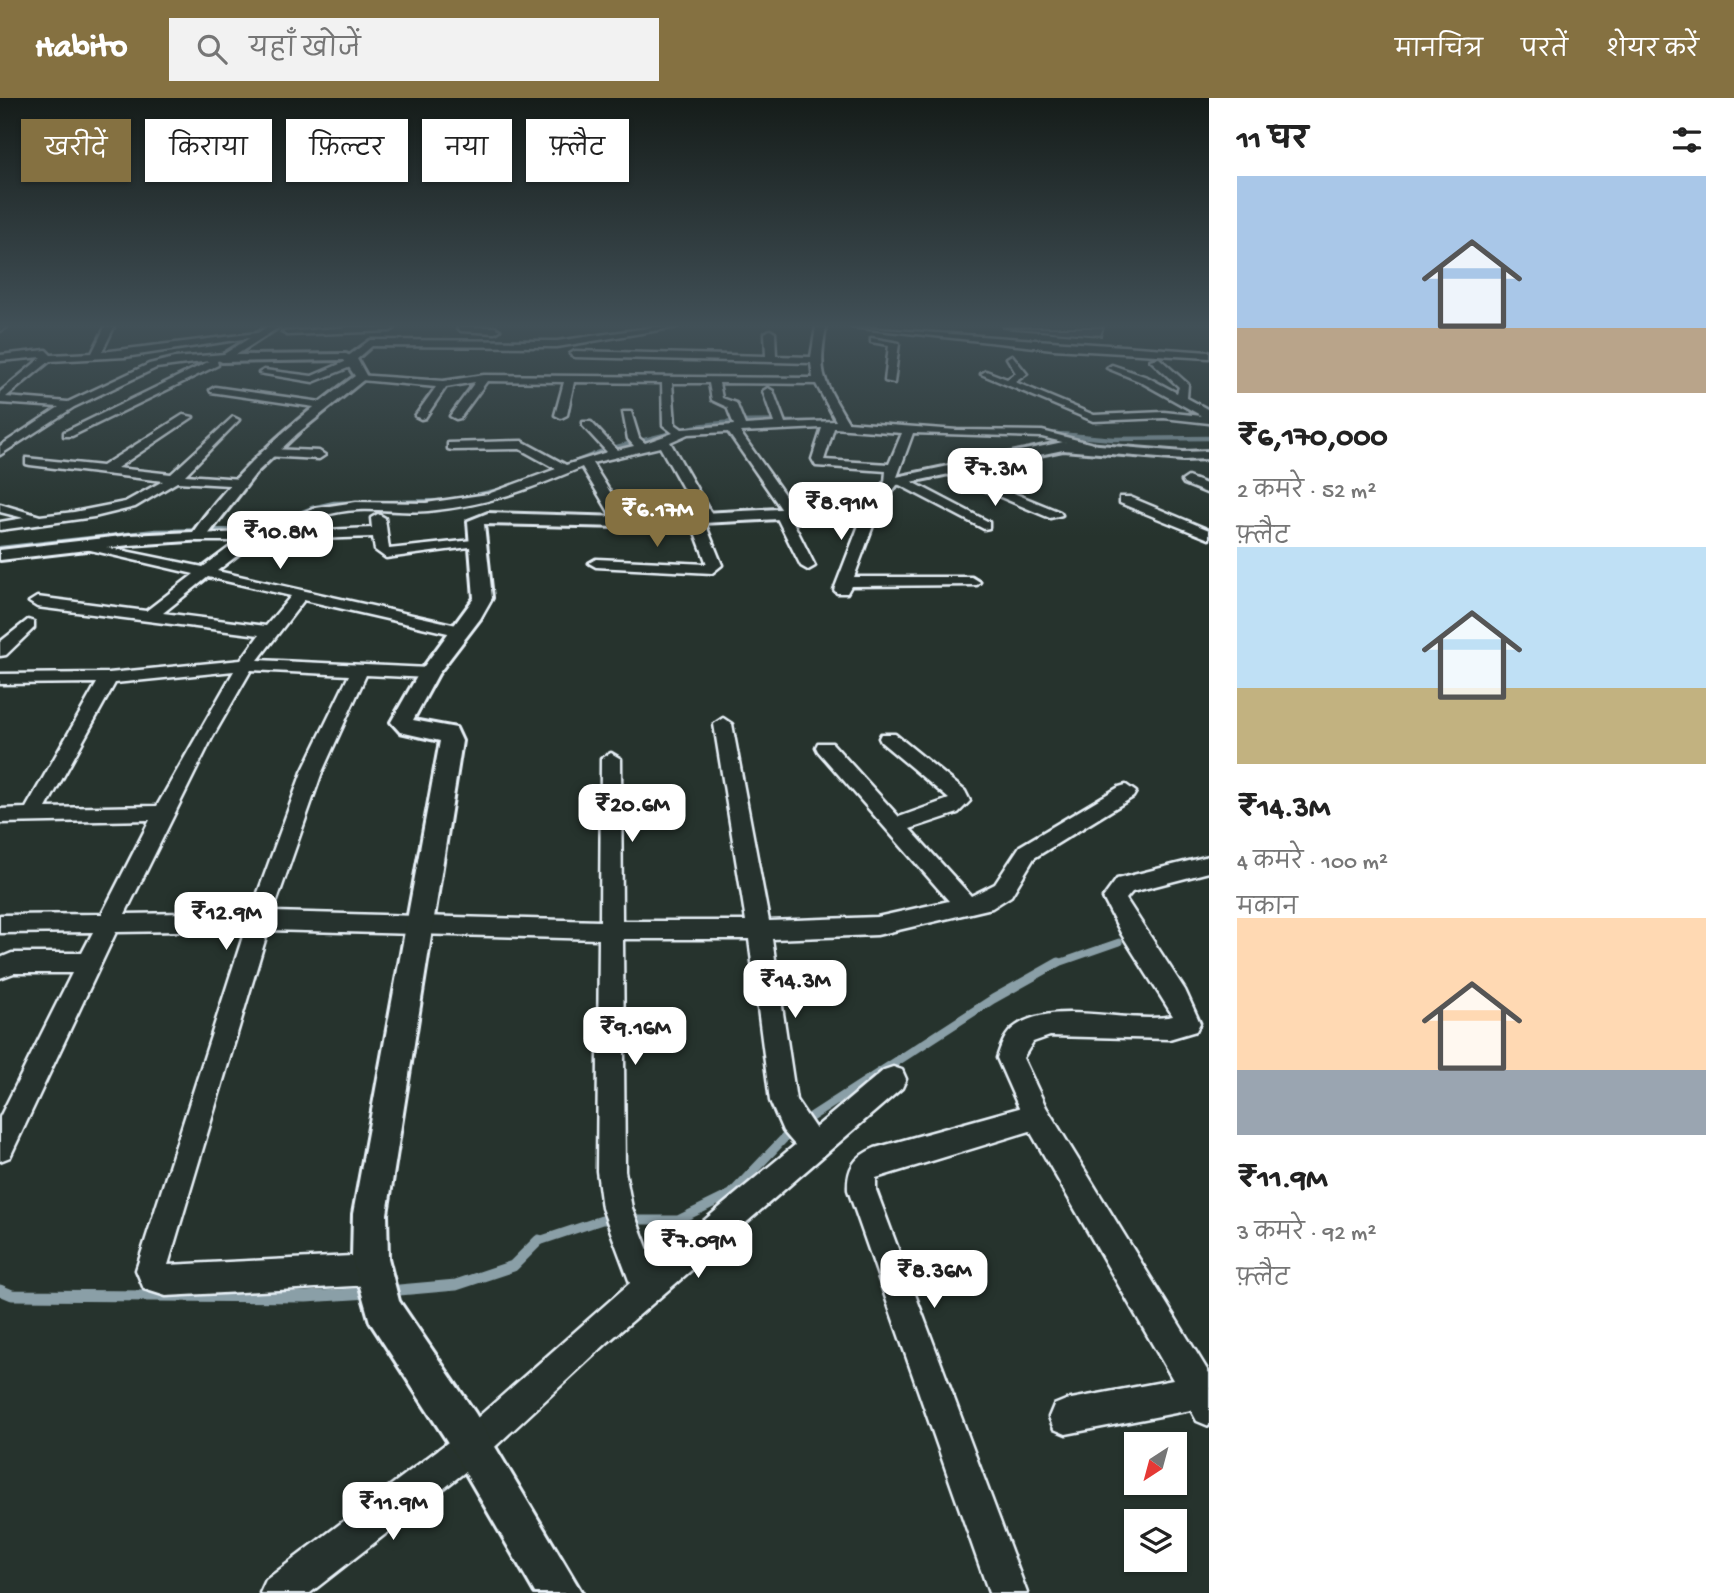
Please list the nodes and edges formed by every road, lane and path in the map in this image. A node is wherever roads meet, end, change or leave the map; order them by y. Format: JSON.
{"nodes":[{"id":1,"x":88,"y":397,"type":"edge"},
{"id":2,"x":144,"y":397,"type":"edge"},
{"id":3,"x":263,"y":397,"type":"edge"},
{"id":4,"x":333,"y":397,"type":"edge"},
{"id":5,"x":437,"y":397,"type":"edge"},
{"id":6,"x":470,"y":397,"type":"edge"},
{"id":7,"x":566,"y":397,"type":"edge"},
{"id":8,"x":668,"y":397,"type":"edge"},
{"id":9,"x":716,"y":397,"type":"edge"},
{"id":10,"x":770,"y":397,"type":"edge"},
{"id":11,"x":828,"y":397,"type":"edge"},
{"id":12,"x":1041,"y":397,"type":"edge"},
{"id":13,"x":1175,"y":397,"type":"edge"},
{"id":14,"x":1182,"y":397,"type":"edge"},
{"id":15,"x":0,"y":399,"type":"edge"},
{"id":16,"x":1181,"y":400,"type":"junction"},
{"id":17,"x":70,"y":405,"type":"junction"},
{"id":18,"x":321,"y":405,"type":"junction"},
{"id":19,"x":627,"y":414,"type":"dead end"},
{"id":20,"x":1207,"y":414,"type":"edge"},
{"id":21,"x":561,"y":415,"type":"dead end"},
{"id":22,"x":421,"y":416,"type":"dead end"},
{"id":23,"x":456,"y":416,"type":"dead end"},
{"id":24,"x":187,"y":417,"type":"dead end"},
{"id":25,"x":233,"y":421,"type":"dead end"},
{"id":26,"x":779,"y":422,"type":"junction"},
{"id":27,"x":844,"y":423,"type":"junction"},
{"id":28,"x":587,"y":424,"type":"dead end"},
{"id":29,"x":829,"y":424,"type":"junction"},
{"id":30,"x":737,"y":426,"type":"junction"},
{"id":31,"x":909,"y":429,"type":"junction"},
{"id":32,"x":677,"y":431,"type":"junction"},
{"id":33,"x":68,"y":434,"type":"dead end"},
{"id":34,"x":663,"y":441,"type":"junction"},
{"id":35,"x":640,"y":444,"type":"junction"},
{"id":36,"x":452,"y":446,"type":"dead end"},
{"id":37,"x":1096,"y":446,"type":"junction"},
{"id":38,"x":0,"y":450,"type":"edge"},
{"id":39,"x":612,"y":450,"type":"junction"},
{"id":40,"x":269,"y":453,"type":"junction"},
{"id":41,"x":319,"y":455,"type":"dead end"},
{"id":42,"x":1209,"y":455,"type":"edge"},
{"id":43,"x":30,"y":461,"type":"dead end"},
{"id":44,"x":585,"y":461,"type":"junction"},
{"id":45,"x":561,"y":467,"type":"junction"},
{"id":46,"x":948,"y":470,"type":"junction"},
{"id":47,"x":103,"y":471,"type":"junction"},
{"id":48,"x":172,"y":478,"type":"junction"},
{"id":49,"x":893,"y":478,"type":"junction"},
{"id":50,"x":1188,"y":481,"type":"dead end"},
{"id":51,"x":241,"y":482,"type":"junction"},
{"id":52,"x":1209,"y":489,"type":"edge"},
{"id":53,"x":1125,"y":500,"type":"dead end"},
{"id":54,"x":374,"y":507,"type":"junction"},
{"id":55,"x":873,"y":507,"type":"junction"},
{"id":56,"x":0,"y":508,"type":"edge"},
{"id":57,"x":786,"y":514,"type":"junction"},
{"id":58,"x":1055,"y":515,"type":"dead end"},
{"id":59,"x":39,"y":519,"type":"junction"},
{"id":60,"x":702,"y":519,"type":"junction"},
{"id":61,"x":474,"y":522,"type":"junction"},
{"id":62,"x":622,"y":522,"type":"junction"},
{"id":63,"x":984,"y":525,"type":"dead end"},
{"id":64,"x":0,"y":526,"type":"edge"},
{"id":65,"x":381,"y":531,"type":"junction"},
{"id":66,"x":201,"y":532,"type":"junction"},
{"id":67,"x":1209,"y":535,"type":"edge"},
{"id":68,"x":253,"y":536,"type":"junction"},
{"id":69,"x":91,"y":546,"type":"junction"},
{"id":70,"x":0,"y":555,"type":"edge"},
{"id":71,"x":596,"y":563,"type":"dead end"},
{"id":72,"x":808,"y":566,"type":"dead end"},
{"id":73,"x":204,"y":574,"type":"junction"},
{"id":74,"x":972,"y":582,"type":"dead end"},
{"id":75,"x":301,"y":594,"type":"junction"},
{"id":76,"x":37,"y":602,"type":"dead end"},
{"id":77,"x":149,"y":616,"type":"junction"},
{"id":78,"x":28,"y":625,"type":"dead end"},
{"id":79,"x":268,"y":631,"type":"junction"},
{"id":80,"x":461,"y":631,"type":"junction"},
{"id":81,"x":0,"y":651,"type":"edge"},
{"id":82,"x":246,"y":665,"type":"junction"},
{"id":83,"x":360,"y":669,"type":"junction"},
{"id":84,"x":429,"y":673,"type":"junction"},
{"id":85,"x":109,"y":678,"type":"junction"},
{"id":86,"x":0,"y":679,"type":"edge"},
{"id":87,"x":723,"y":724,"type":"dead end"},
{"id":88,"x":888,"y":738,"type":"dead end"},
{"id":89,"x":825,"y":747,"type":"dead end"},
{"id":90,"x":611,"y":759,"type":"dead end"},
{"id":91,"x":1126,"y":792,"type":"dead end"},
{"id":92,"x":164,"y":813,"type":"junction"},
{"id":93,"x":32,"y":815,"type":"junction"},
{"id":94,"x":0,"y":816,"type":"edge"},
{"id":95,"x":895,"y":826,"type":"junction"},
{"id":96,"x":1209,"y":864,"type":"edge"},
{"id":97,"x":967,"y":907,"type":"junction"},
{"id":98,"x":260,"y":921,"type":"junction"},
{"id":99,"x":108,"y":922,"type":"junction"},
{"id":100,"x":0,"y":924,"type":"edge"},
{"id":101,"x":421,"y":926,"type":"junction"},
{"id":102,"x":611,"y":930,"type":"junction"},
{"id":103,"x":759,"y":930,"type":"junction"},
{"id":104,"x":87,"y":963,"type":"junction"},
{"id":105,"x":0,"y":968,"type":"edge"},
{"id":106,"x":893,"y":1079,"type":"dead end"},
{"id":107,"x":1036,"y":1116,"type":"junction"},
{"id":108,"x":804,"y":1135,"type":"junction"},
{"id":109,"x":0,"y":1147,"type":"edge"},
{"id":110,"x":376,"y":1286,"type":"junction"},
{"id":111,"x":647,"y":1289,"type":"junction"},
{"id":112,"x":1206,"y":1397,"type":"edge"},
{"id":113,"x":1066,"y":1417,"type":"dead end"},
{"id":114,"x":472,"y":1445,"type":"junction"},
{"id":115,"x":279,"y":1593,"type":"edge"},
{"id":116,"x":560,"y":1593,"type":"edge"},
{"id":117,"x":1008,"y":1593,"type":"edge"}],
"edges":[{"from":1,"to":17,"type":"street"},
{"from":2,"to":33,"type":"street"},
{"from":3,"to":18,"type":"street"},
{"from":4,"to":18,"type":"street"},
{"from":5,"to":22,"type":"street"},
{"from":6,"to":23,"type":"street"},
{"from":7,"to":21,"type":"street"},
{"from":8,"to":32,"type":"street"},
{"from":9,"to":30,"type":"street"},
{"from":10,"to":26,"type":"street"},
{"from":11,"to":27,"type":"street"},
{"from":12,"to":20,"type":"street"},
{"from":13,"to":16,"type":"street"},
{"from":14,"to":16,"type":"street"},
{"from":15,"to":17,"type":"street"},
{"from":16,"to":20,"type":"street"},
{"from":17,"to":38,"type":"street"},
{"from":18,"to":40,"type":"street"},
{"from":19,"to":35,"type":"street"},
{"from":24,"to":47,"type":"street"},
{"from":25,"to":48,"type":"street"},
{"from":26,"to":29,"type":"street"},
{"from":26,"to":30,"type":"street"},
{"from":27,"to":29,"type":"street"},
{"from":27,"to":31,"type":"street"},
{"from":28,"to":39,"type":"street"},
{"from":29,"to":49,"type":"street"},
{"from":30,"to":32,"type":"street"},
{"from":30,"to":57,"type":"street"},
{"from":31,"to":37,"type":"street"},
{"from":31,"to":49,"type":"street"},
{"from":32,"to":34,"type":"street"},
{"from":34,"to":35,"type":"street"},
{"from":34,"to":60,"type":"street"},
{"from":35,"to":39,"type":"street"},
{"from":36,"to":45,"type":"street"},
{"from":37,"to":42,"type":"street"},
{"from":37,"to":46,"type":"street"},
{"from":39,"to":44,"type":"street"},
{"from":40,"to":41,"type":"street"},
{"from":40,"to":51,"type":"street"},
{"from":43,"to":47,"type":"street"},
{"from":44,"to":45,"type":"street"},
{"from":44,"to":62,"type":"street"},
{"from":45,"to":61,"type":"street"},
{"from":46,"to":49,"type":"street"},
{"from":46,"to":58,"type":"street"},
{"from":47,"to":48,"type":"street"},
{"from":48,"to":51,"type":"street"},
{"from":48,"to":59,"type":"street"},
{"from":49,"to":55,"type":"street"},
{"from":49,"to":63,"type":"street"},
{"from":50,"to":52,"type":"street"},
{"from":51,"to":66,"type":"street"},
{"from":53,"to":67,"type":"street"},
{"from":54,"to":61,"type":"street"},
{"from":54,"to":65,"type":"street"},
{"from":54,"to":68,"type":"street"},
{"from":55,"to":57,"type":"street"},
{"from":55,"to":74,"type":"street"},
{"from":56,"to":59,"type":"street"},
{"from":57,"to":60,"type":"street"},
{"from":57,"to":72,"type":"street"},
{"from":59,"to":64,"type":"street"},
{"from":60,"to":62,"type":"street"},
{"from":60,"to":71,"type":"street"},
{"from":61,"to":62,"type":"street"},
{"from":61,"to":65,"type":"street"},
{"from":61,"to":80,"type":"street"},
{"from":65,"to":68,"type":"street"},
{"from":66,"to":68,"type":"street"},
{"from":66,"to":69,"type":"street"},
{"from":68,"to":73,"type":"street"},
{"from":69,"to":70,"type":"street"},
{"from":69,"to":73,"type":"street"},
{"from":73,"to":75,"type":"street"},
{"from":73,"to":77,"type":"street"},
{"from":75,"to":79,"type":"street"},
{"from":75,"to":80,"type":"street"},
{"from":76,"to":77,"type":"street"},
{"from":77,"to":79,"type":"street"},
{"from":78,"to":81,"type":"street"},
{"from":79,"to":82,"type":"street"},
{"from":80,"to":84,"type":"street"},
{"from":82,"to":83,"type":"street"},
{"from":82,"to":85,"type":"street"},
{"from":82,"to":92,"type":"street"},
{"from":83,"to":84,"type":"street"},
{"from":83,"to":98,"type":"street"},
{"from":84,"to":101,"type":"street"},
{"from":85,"to":86,"type":"street"},
{"from":85,"to":93,"type":"street"},
{"from":87,"to":103,"type":"street"},
{"from":88,"to":95,"type":"street"},
{"from":89,"to":95,"type":"street"},
{"from":90,"to":102,"type":"street"},
{"from":91,"to":97,"type":"street"},
{"from":92,"to":93,"type":"street"},
{"from":92,"to":99,"type":"street"},
{"from":93,"to":94,"type":"street"},
{"from":95,"to":97,"type":"street"},
{"from":96,"to":107,"type":"street"},
{"from":97,"to":103,"type":"street"},
{"from":98,"to":99,"type":"street"},
{"from":98,"to":101,"type":"street"},
{"from":98,"to":110,"type":"street"},
{"from":99,"to":100,"type":"street"},
{"from":99,"to":104,"type":"street"},
{"from":101,"to":102,"type":"street"},
{"from":101,"to":110,"type":"street"},
{"from":102,"to":103,"type":"street"},
{"from":102,"to":111,"type":"street"},
{"from":103,"to":108,"type":"street"},
{"from":104,"to":105,"type":"street"},
{"from":104,"to":109,"type":"street"},
{"from":106,"to":108,"type":"street"},
{"from":107,"to":112,"type":"street"},
{"from":107,"to":117,"type":"street"},
{"from":108,"to":111,"type":"street"},
{"from":110,"to":114,"type":"street"},
{"from":111,"to":114,"type":"street"},
{"from":112,"to":113,"type":"street"},
{"from":114,"to":115,"type":"street"},
{"from":114,"to":116,"type":"street"}]}
